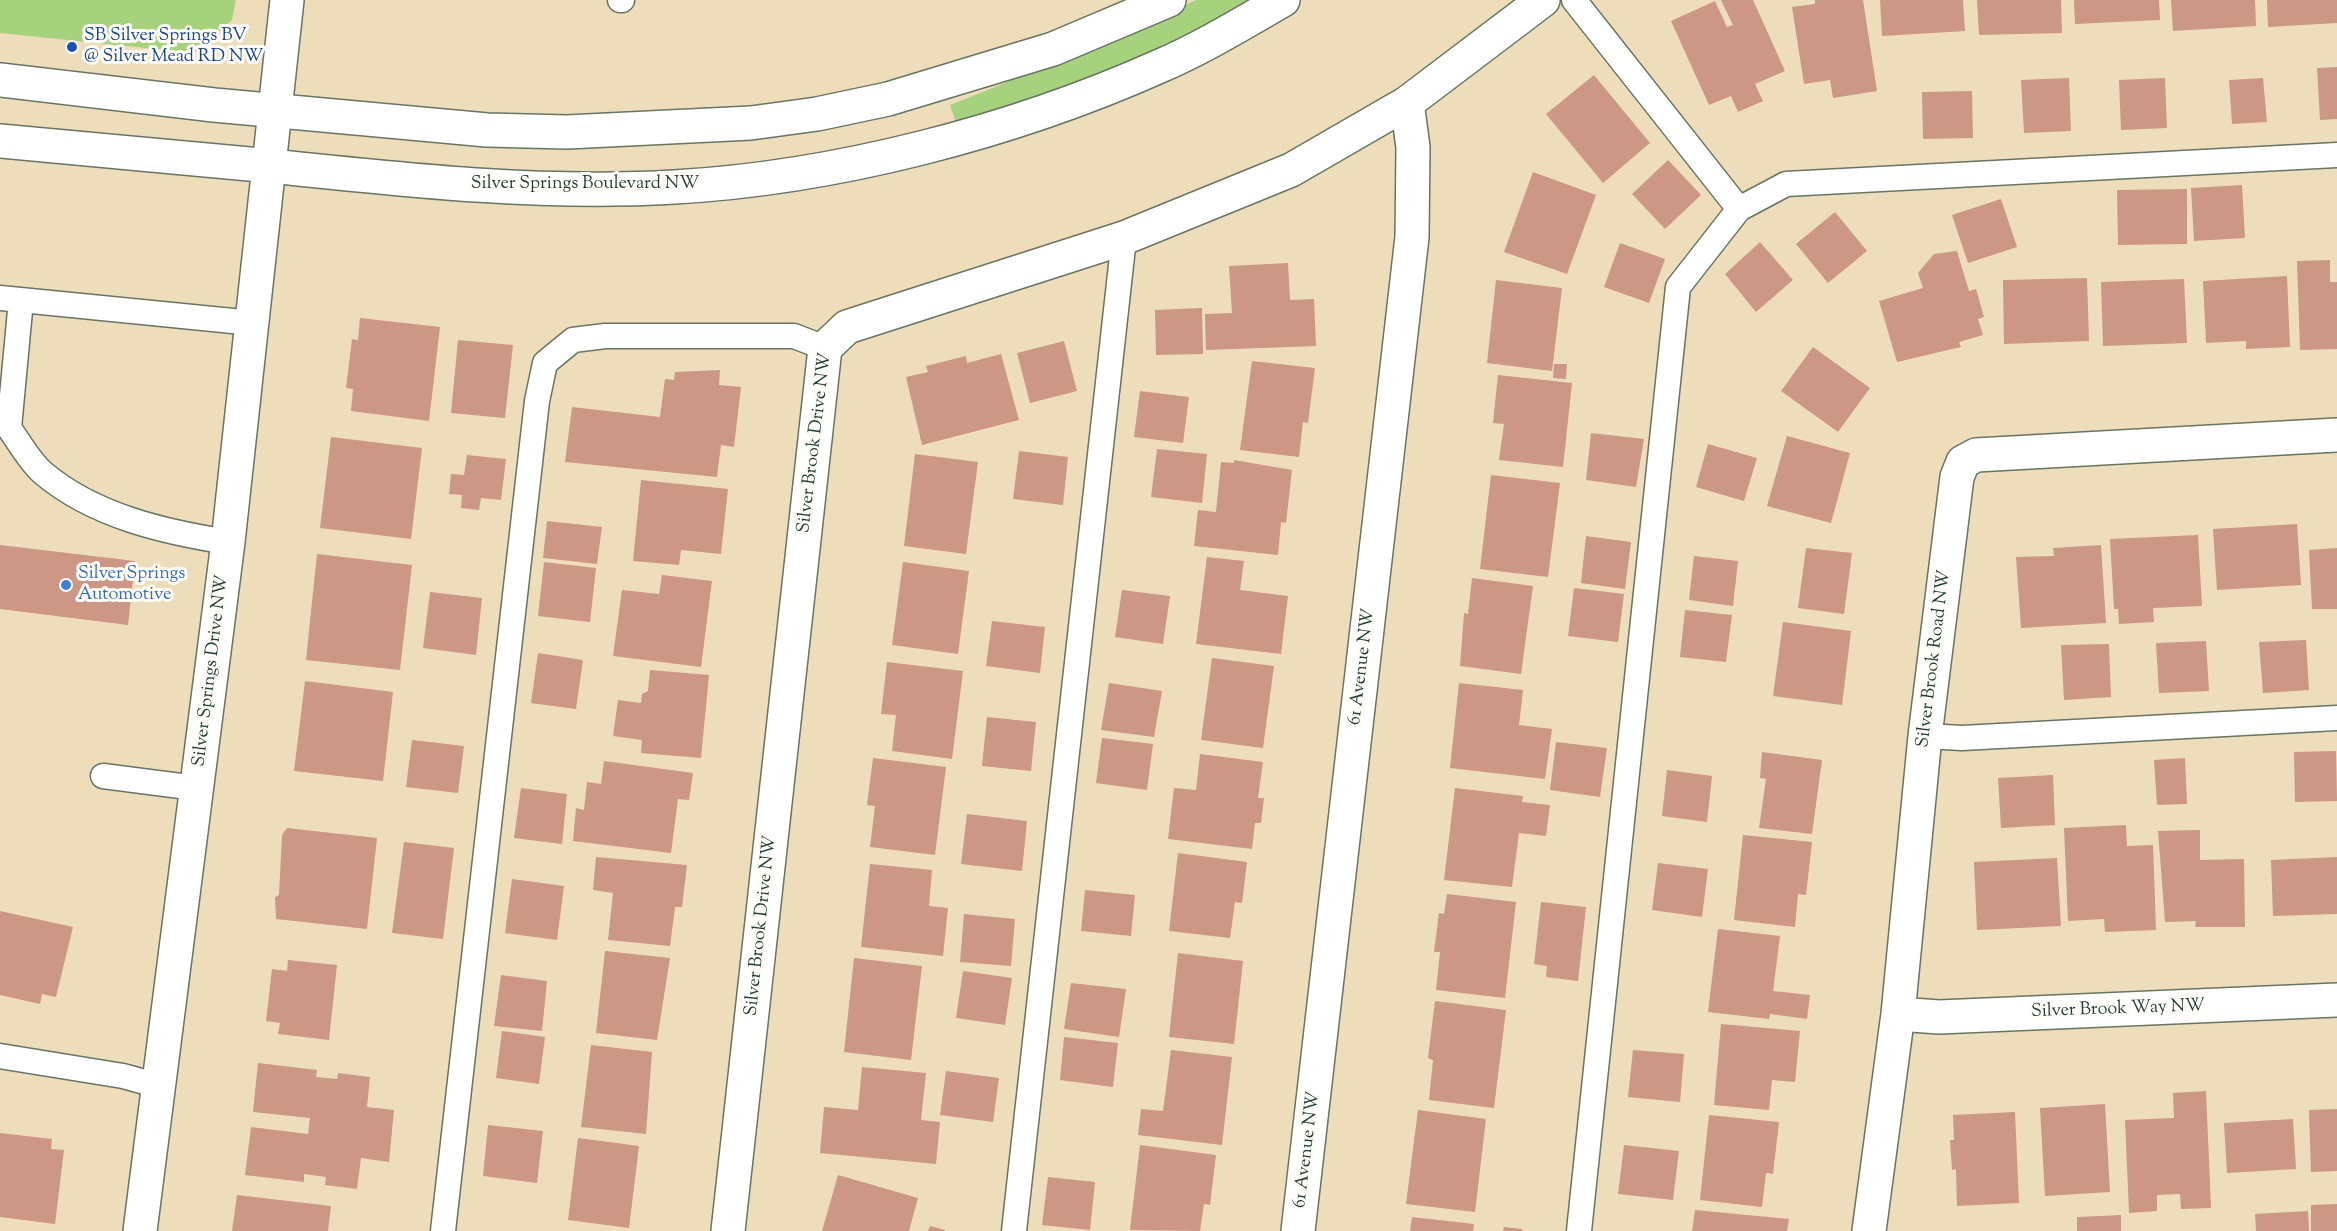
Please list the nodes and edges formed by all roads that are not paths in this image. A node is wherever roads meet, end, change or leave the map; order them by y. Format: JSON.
{"nodes":[{"id":1,"x":287,"y":0,"type":"edge"},
{"id":2,"x":1169,"y":0,"type":"edge"},
{"id":3,"x":1283,"y":0,"type":"edge"},
{"id":4,"x":1543,"y":0,"type":"edge"},
{"id":5,"x":1574,"y":0,"type":"edge"},
{"id":6,"x":0,"y":80,"type":"edge"},
{"id":7,"x":1407,"y":103,"type":"junction"},
{"id":8,"x":275,"y":109,"type":"junction"},
{"id":9,"x":0,"y":141,"type":"edge"},
{"id":10,"x":2337,"y":155,"type":"edge"},
{"id":11,"x":270,"y":166,"type":"junction"},
{"id":12,"x":1739,"y":209,"type":"junction"},
{"id":13,"x":1124,"y":238,"type":"junction"},
{"id":14,"x":10,"y":299,"type":"edge"},
{"id":15,"x":253,"y":323,"type":"junction"},
{"id":16,"x":825,"y":348,"type":"junction"},
{"id":17,"x":2337,"y":435,"type":"edge"},
{"id":18,"x":228,"y":542,"type":"junction"},
{"id":19,"x":2337,"y":718,"type":"edge"},
{"id":20,"x":1925,"y":736,"type":"junction"},
{"id":21,"x":103,"y":776,"type":"dead end"},
{"id":22,"x":196,"y":788,"type":"junction"},
{"id":23,"x":2337,"y":1000,"type":"edge"},
{"id":24,"x":1899,"y":1014,"type":"junction"},
{"id":25,"x":0,"y":1056,"type":"edge"},
{"id":26,"x":159,"y":1086,"type":"junction"},
{"id":27,"x":140,"y":1231,"type":"edge"},
{"id":28,"x":443,"y":1231,"type":"edge"},
{"id":29,"x":728,"y":1231,"type":"edge"},
{"id":30,"x":1014,"y":1231,"type":"edge"},
{"id":31,"x":1298,"y":1231,"type":"edge"},
{"id":32,"x":1579,"y":1231,"type":"edge"},
{"id":33,"x":1869,"y":1231,"type":"edge"}],
"edges":[{"from":1,"to":8,"type":"street","name":"Silver Springs Drive NW"},
{"from":2,"to":8,"type":"street"},
{"from":3,"to":11,"type":"street","name":"Silver Springs Boulevard NW"},
{"from":4,"to":7,"type":"street","name":"Silver Brook Drive NW"},
{"from":5,"to":12,"type":"lane"},
{"from":6,"to":8,"type":"street"},
{"from":7,"to":13,"type":"street","name":"Silver Brook Drive NW"},
{"from":7,"to":31,"type":"street","name":"61 Avenue NW"},
{"from":8,"to":11,"type":"street","name":"Silver Springs Drive NW"},
{"from":9,"to":11,"type":"street","name":"Silver Springs Boulevard NW"},
{"from":10,"to":12,"type":"lane"},
{"from":11,"to":15,"type":"street","name":"Silver Springs Drive NW"},
{"from":12,"to":32,"type":"lane"},
{"from":13,"to":16,"type":"street","name":"Silver Brook Drive NW"},
{"from":13,"to":30,"type":"lane"},
{"from":14,"to":15,"type":"lane"},
{"from":14,"to":18,"type":"lane"},
{"from":15,"to":18,"type":"street","name":"Silver Springs Drive NW"},
{"from":16,"to":28,"type":"lane"},
{"from":16,"to":29,"type":"street","name":"Silver Brook Drive NW"},
{"from":17,"to":20,"type":"street","name":"Silver Brook Road NW"},
{"from":18,"to":22,"type":"street","name":"Silver Springs Drive NW"},
{"from":19,"to":20,"type":"lane"},
{"from":20,"to":24,"type":"street","name":"Silver Brook Road NW"},
{"from":21,"to":22,"type":"lane"},
{"from":22,"to":26,"type":"street","name":"Silver Springs Drive NW"},
{"from":23,"to":24,"type":"street","name":"Silver Brook Way NW"},
{"from":24,"to":33,"type":"street","name":"Silver Brook Road NW"},
{"from":25,"to":26,"type":"lane"},
{"from":26,"to":27,"type":"street","name":"Silver Springs Drive NW"}]}
